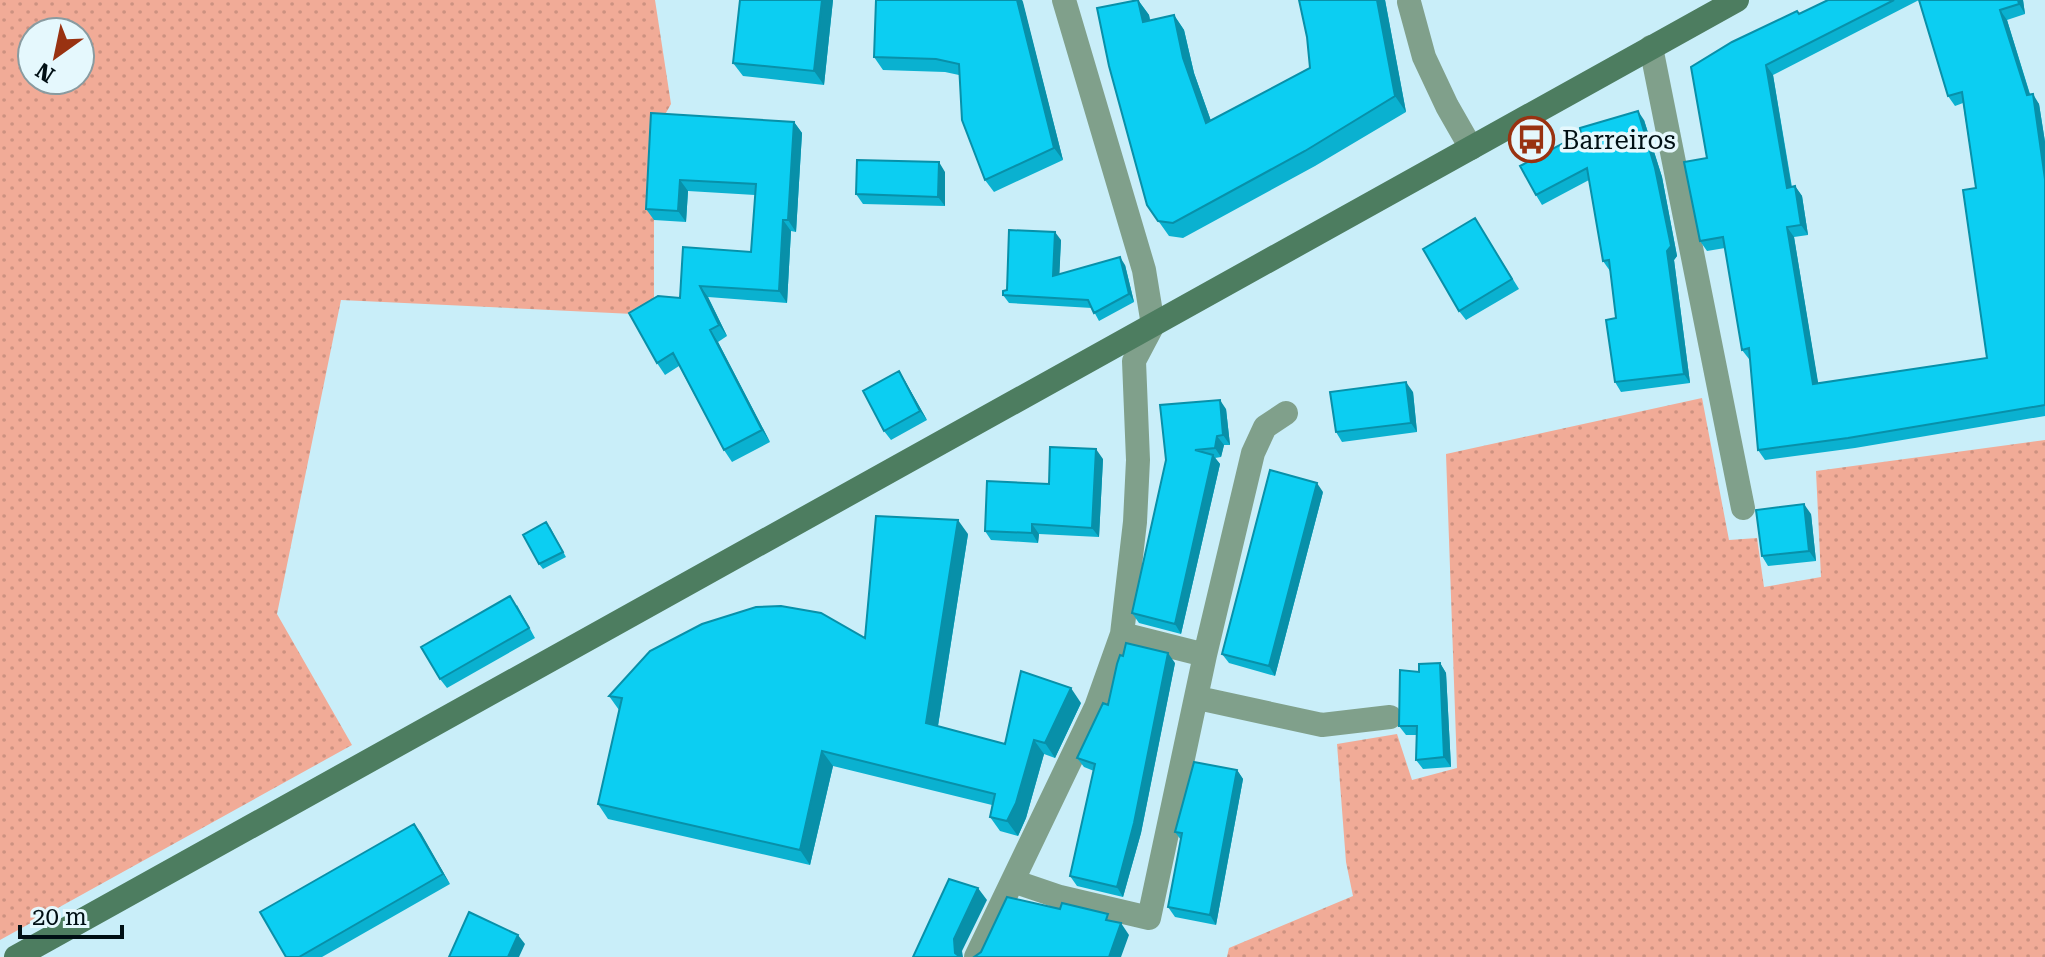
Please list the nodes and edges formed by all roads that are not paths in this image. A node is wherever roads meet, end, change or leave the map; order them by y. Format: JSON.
{"nodes":[{"id":1,"x":1064,"y":0,"type":"edge"},
{"id":2,"x":1737,"y":0,"type":"edge"},
{"id":3,"x":1409,"y":2,"type":"dead end"},
{"id":4,"x":1651,"y":47,"type":"junction"},
{"id":5,"x":1471,"y":148,"type":"junction"},
{"id":6,"x":1153,"y":325,"type":"junction"},
{"id":7,"x":1286,"y":413,"type":"dead end"},
{"id":8,"x":1743,"y":508,"type":"dead end"},
{"id":9,"x":1122,"y":634,"type":"junction"},
{"id":10,"x":1205,"y":655,"type":"junction"},
{"id":11,"x":1198,"y":698,"type":"junction"},
{"id":12,"x":1390,"y":717,"type":"dead end"},
{"id":13,"x":1013,"y":881,"type":"junction"},
{"id":14,"x":16,"y":957,"type":"edge"},
{"id":15,"x":976,"y":957,"type":"edge"}],
"edges":[{"from":1,"to":6,"type":"street"},
{"from":2,"to":4,"type":"main road"},
{"from":3,"to":5,"type":"street"},
{"from":4,"to":5,"type":"main road"},
{"from":4,"to":8,"type":"street"},
{"from":5,"to":6,"type":"main road"},
{"from":6,"to":9,"type":"street"},
{"from":6,"to":14,"type":"main road"},
{"from":7,"to":10,"type":"street"},
{"from":9,"to":10,"type":"street"},
{"from":9,"to":13,"type":"street"},
{"from":10,"to":11,"type":"street"},
{"from":11,"to":12,"type":"street"},
{"from":11,"to":13,"type":"street"},
{"from":13,"to":15,"type":"street"}]}
